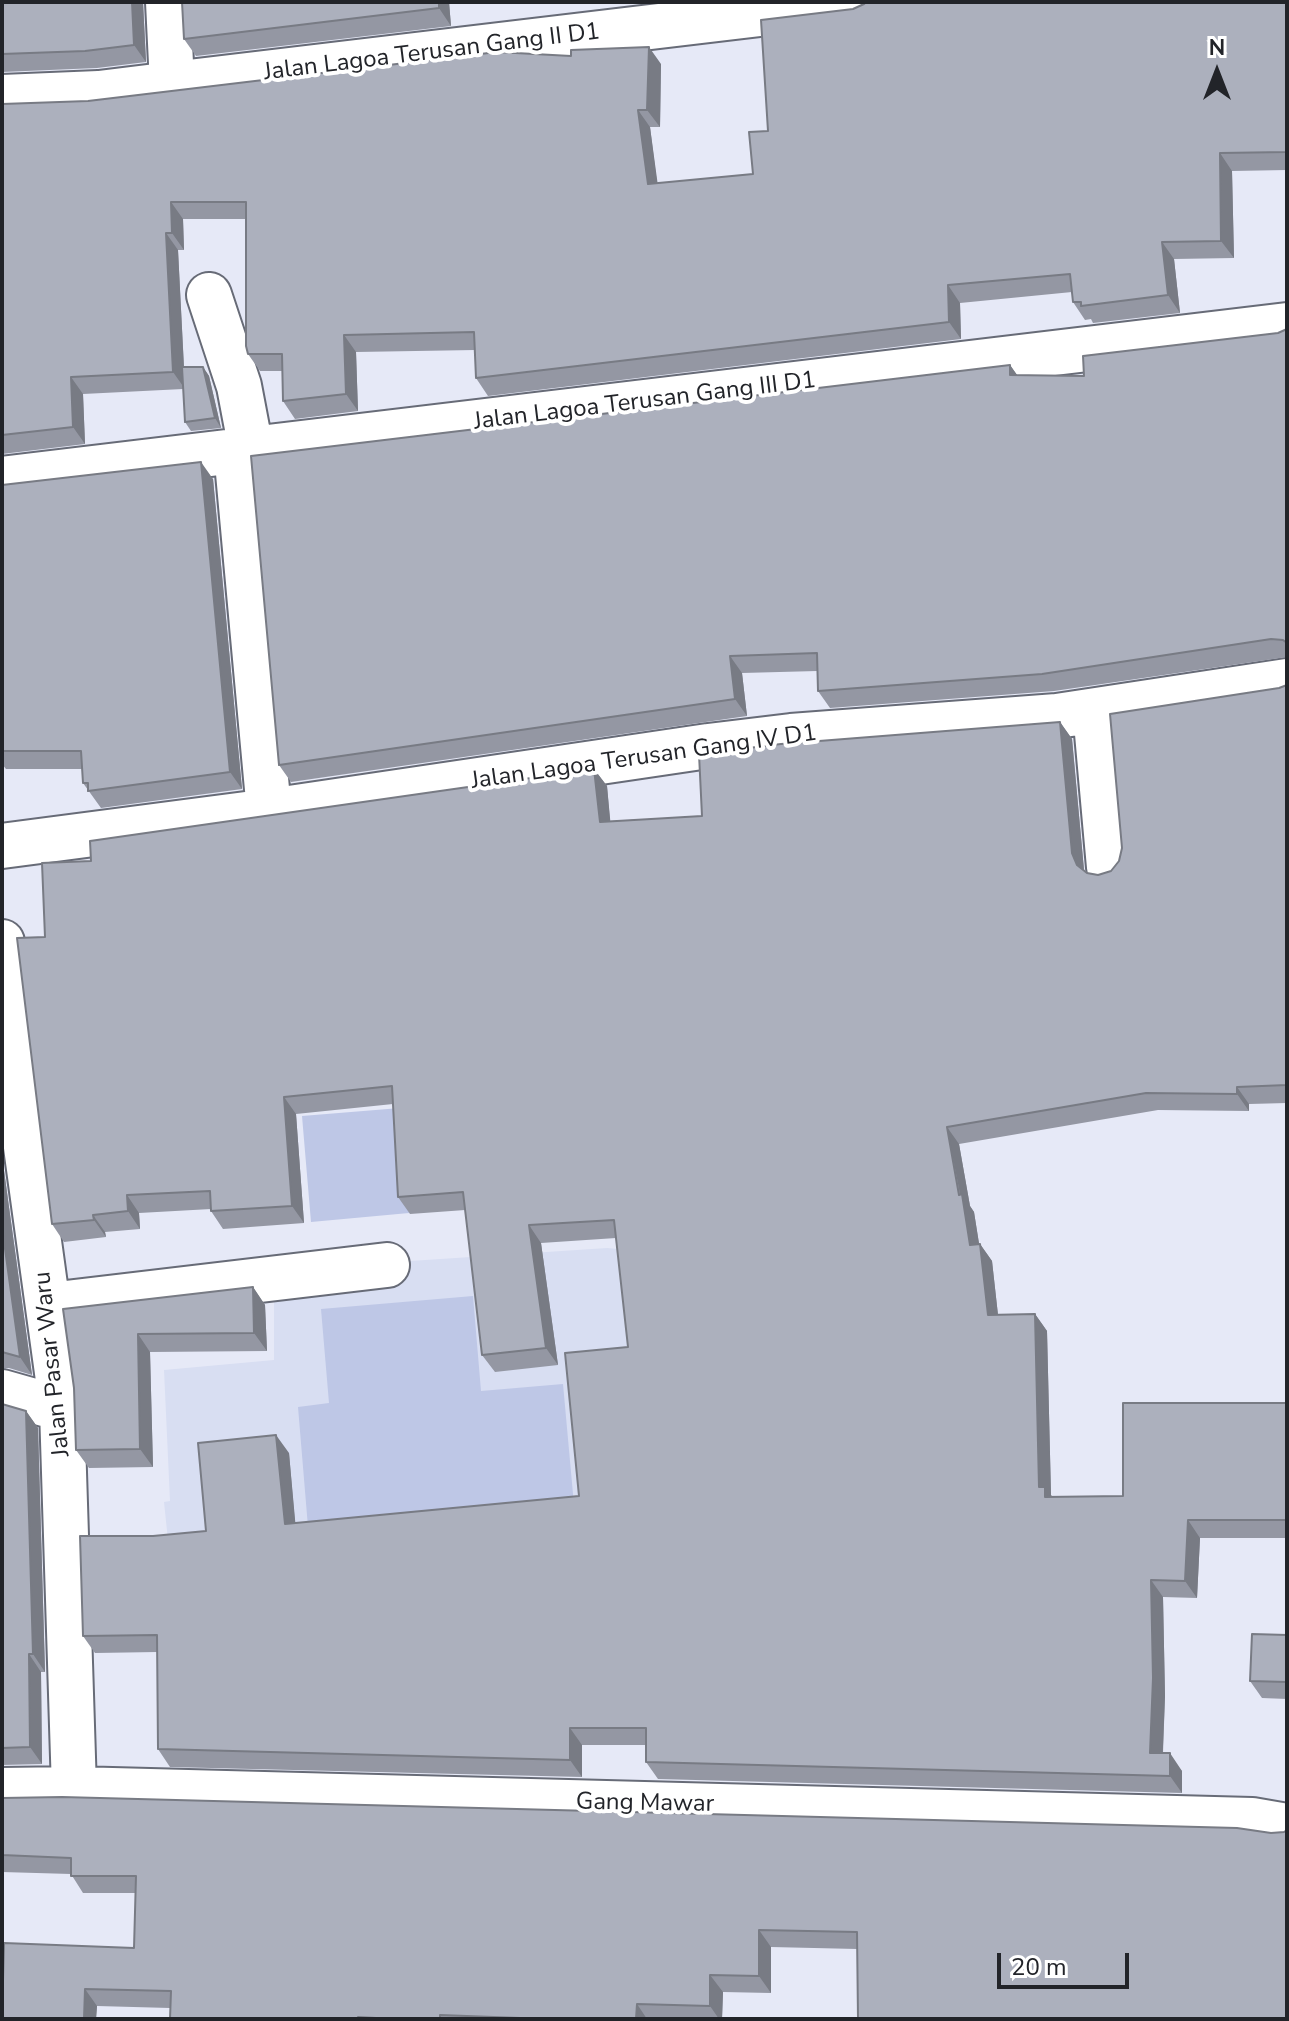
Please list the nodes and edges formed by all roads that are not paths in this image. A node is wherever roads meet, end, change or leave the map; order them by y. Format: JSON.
{"nodes":[{"id":1,"x":168,"y":2,"type":"edge"},
{"id":2,"x":861,"y":2,"type":"edge"},
{"id":3,"x":172,"y":84,"type":"junction"},
{"id":4,"x":2,"y":97,"type":"edge"},
{"id":5,"x":209,"y":295,"type":"dead end"},
{"id":6,"x":1287,"y":325,"type":"edge"},
{"id":7,"x":244,"y":450,"type":"junction"},
{"id":8,"x":2,"y":479,"type":"edge"},
{"id":9,"x":1287,"y":681,"type":"edge"},
{"id":10,"x":1095,"y":711,"type":"junction"},
{"id":11,"x":269,"y":811,"type":"junction"},
{"id":12,"x":2,"y":846,"type":"edge"},
{"id":13,"x":1109,"y":867,"type":"dead end"},
{"id":14,"x":2,"y":942,"type":"edge"},
{"id":15,"x":387,"y":1265,"type":"dead end"},
{"id":16,"x":49,"y":1305,"type":"junction"},
{"id":17,"x":2,"y":1392,"type":"edge"},
{"id":18,"x":62,"y":1409,"type":"junction"},
{"id":19,"x":74,"y":1789,"type":"junction"},
{"id":20,"x":2,"y":1790,"type":"edge"},
{"id":21,"x":1287,"y":1826,"type":"edge"}],
"edges":[{"from":1,"to":3,"type":"street"},
{"from":2,"to":3,"type":"street","name":"Jalan Lagoa Terusan Gang II D1"},
{"from":3,"to":4,"type":"street","name":"Jalan Lagoa Terusan Gang II D1"},
{"from":5,"to":7,"type":"street"},
{"from":6,"to":7,"type":"street","name":"Jalan Lagoa Terusan Gang III D1"},
{"from":7,"to":8,"type":"street","name":"Jalan Lagoa Terusan Gang III D1"},
{"from":7,"to":11,"type":"street"},
{"from":9,"to":10,"type":"street","name":"Jalan Lagoa Terusan Gang IV D1"},
{"from":10,"to":11,"type":"street","name":"Jalan Lagoa Terusan Gang IV D1"},
{"from":10,"to":13,"type":"street"},
{"from":11,"to":12,"type":"street","name":"Jalan Lagoa Terusan Gang IV D1"},
{"from":14,"to":16,"type":"street","name":"Jalan Pasar Waru"},
{"from":15,"to":16,"type":"street"},
{"from":16,"to":18,"type":"street","name":"Jalan Pasar Waru"},
{"from":17,"to":18,"type":"street"},
{"from":18,"to":19,"type":"street","name":"Jalan Pasar Waru"},
{"from":19,"to":20,"type":"street","name":"Gang Mawar"},
{"from":19,"to":21,"type":"street","name":"Gang Mawar"}]}
